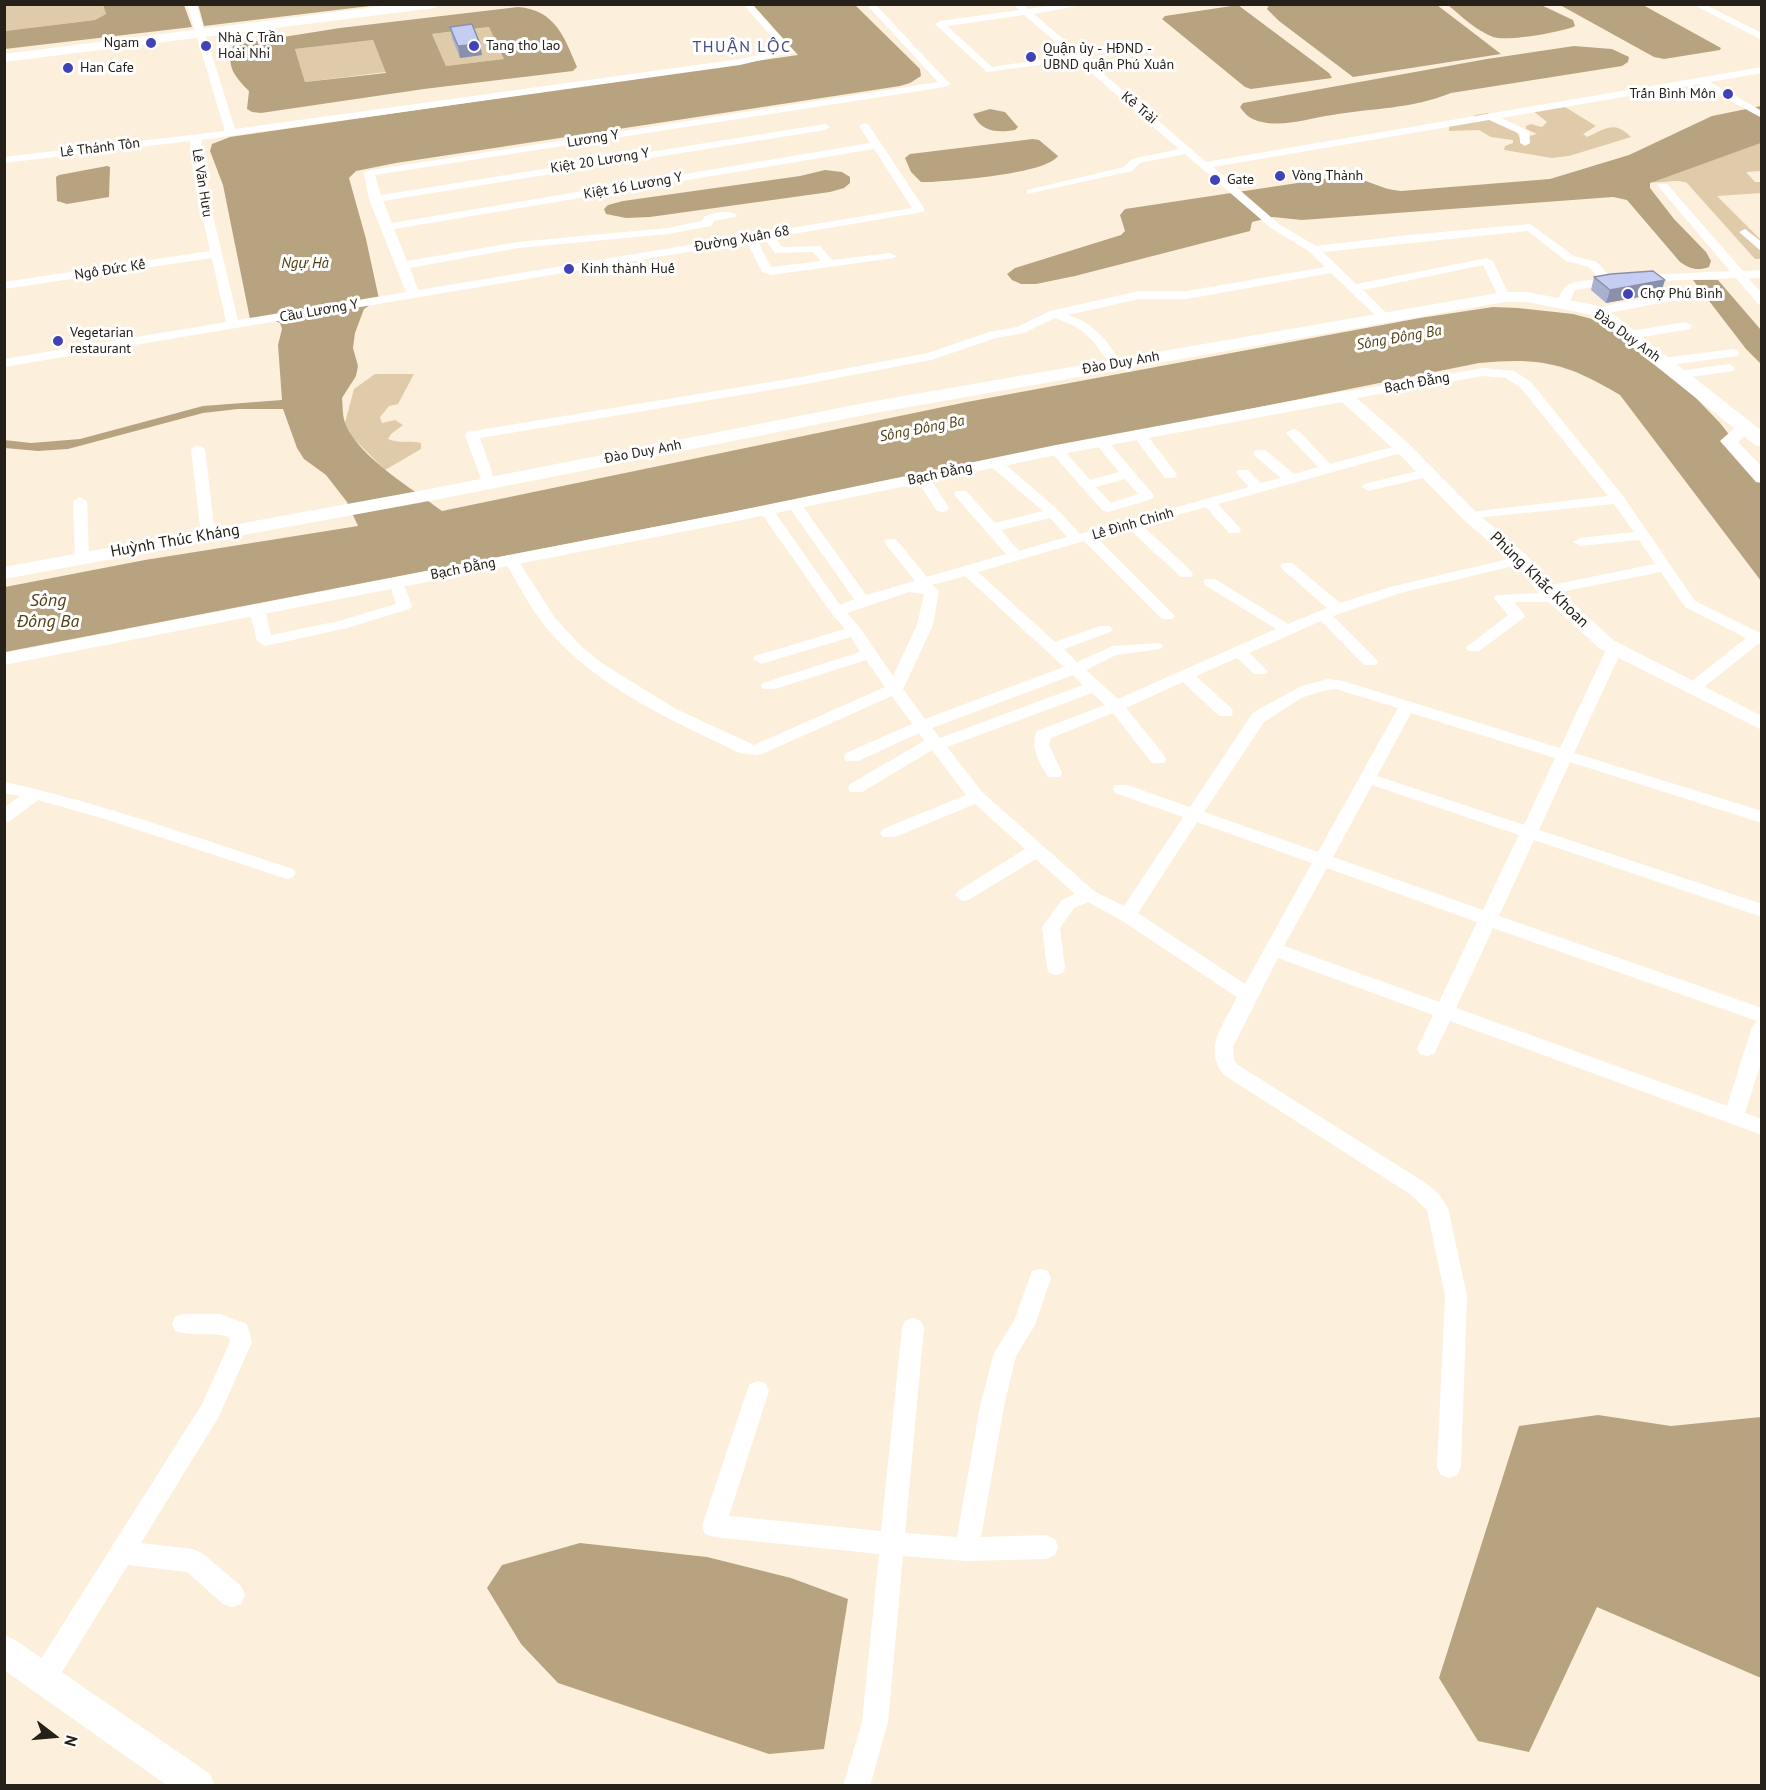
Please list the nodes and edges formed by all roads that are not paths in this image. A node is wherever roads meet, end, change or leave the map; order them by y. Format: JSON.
{"nodes":[{"id":1,"x":191,"y":4,"type":"edge"},
{"id":2,"x":434,"y":4,"type":"edge"},
{"id":3,"x":747,"y":4,"type":"edge"},
{"id":4,"x":870,"y":4,"type":"edge"},
{"id":5,"x":1017,"y":4,"type":"edge"},
{"id":6,"x":1084,"y":4,"type":"edge"},
{"id":7,"x":1696,"y":4,"type":"edge"},
{"id":8,"x":1026,"y":12,"type":"junction"},
{"id":9,"x":200,"y":34,"type":"junction"},
{"id":10,"x":1761,"y":37,"type":"edge"},
{"id":11,"x":1078,"y":57,"type":"junction"},
{"id":12,"x":4,"y":58,"type":"edge"},
{"id":13,"x":1761,"y":70,"type":"edge"},
{"id":14,"x":1701,"y":81,"type":"junction"},
{"id":15,"x":1761,"y":115,"type":"edge"},
{"id":16,"x":1490,"y":116,"type":"junction"},
{"id":17,"x":278,"y":119,"type":"dead end"},
{"id":18,"x":864,"y":126,"type":"dead end"},
{"id":19,"x":826,"y":127,"type":"junction"},
{"id":20,"x":229,"y":129,"type":"junction"},
{"id":21,"x":195,"y":136,"type":"junction"},
{"id":22,"x":1525,"y":143,"type":"dead end"},
{"id":23,"x":877,"y":145,"type":"junction"},
{"id":24,"x":1188,"y":150,"type":"junction"},
{"id":25,"x":1252,"y":156,"type":"junction"},
{"id":26,"x":4,"y":160,"type":"edge"},
{"id":27,"x":1205,"y":165,"type":"junction"},
{"id":28,"x":1266,"y":167,"type":"dead end"},
{"id":29,"x":545,"y":186,"type":"junction"},
{"id":30,"x":1663,"y":186,"type":"dead end"},
{"id":31,"x":1031,"y":192,"type":"dead end"},
{"id":32,"x":375,"y":199,"type":"junction"},
{"id":33,"x":731,"y":215,"type":"dead end"},
{"id":34,"x":389,"y":227,"type":"junction"},
{"id":35,"x":1745,"y":232,"type":"dead end"},
{"id":36,"x":767,"y":234,"type":"junction"},
{"id":37,"x":750,"y":237,"type":"junction"},
{"id":38,"x":1761,"y":249,"type":"edge"},
{"id":39,"x":1314,"y":250,"type":"junction"},
{"id":40,"x":216,"y":254,"type":"junction"},
{"id":41,"x":890,"y":256,"type":"dead end"},
{"id":42,"x":829,"y":264,"type":"junction"},
{"id":43,"x":405,"y":266,"type":"junction"},
{"id":44,"x":1333,"y":268,"type":"junction"},
{"id":45,"x":1761,"y":274,"type":"edge"},
{"id":46,"x":1742,"y":276,"type":"junction"},
{"id":47,"x":1606,"y":281,"type":"junction"},
{"id":48,"x":4,"y":286,"type":"edge"},
{"id":49,"x":1354,"y":288,"type":"junction"},
{"id":50,"x":413,"y":295,"type":"junction"},
{"id":51,"x":1677,"y":296,"type":"dead end"},
{"id":52,"x":1504,"y":297,"type":"junction"},
{"id":53,"x":388,"y":300,"type":"joint"},
{"id":54,"x":1761,"y":301,"type":"edge"},
{"id":55,"x":1564,"y":303,"type":"junction"},
{"id":56,"x":1598,"y":311,"type":"junction"},
{"id":57,"x":1054,"y":314,"type":"junction"},
{"id":58,"x":1384,"y":317,"type":"junction"},
{"id":59,"x":233,"y":325,"type":"junction"},
{"id":60,"x":1686,"y":326,"type":"dead end"},
{"id":61,"x":1630,"y":335,"type":"junction"},
{"id":62,"x":1733,"y":352,"type":"dead end"},
{"id":63,"x":1663,"y":362,"type":"junction"},
{"id":64,"x":4,"y":363,"type":"edge"},
{"id":65,"x":1116,"y":364,"type":"junction"},
{"id":66,"x":1729,"y":368,"type":"dead end"},
{"id":67,"x":1678,"y":375,"type":"junction"},
{"id":68,"x":1345,"y":396,"type":"junction"},
{"id":69,"x":1745,"y":428,"type":"junction"},
{"id":70,"x":1293,"y":433,"type":"dead end"},
{"id":71,"x":1139,"y":434,"type":"junction"},
{"id":72,"x":1761,"y":441,"type":"edge"},
{"id":73,"x":1101,"y":442,"type":"junction"},
{"id":74,"x":1403,"y":448,"type":"junction"},
{"id":75,"x":198,"y":449,"type":"dead end"},
{"id":76,"x":1056,"y":450,"type":"junction"},
{"id":77,"x":1260,"y":453,"type":"dead end"},
{"id":78,"x":994,"y":462,"type":"junction"},
{"id":79,"x":1327,"y":469,"type":"junction"},
{"id":80,"x":1243,"y":473,"type":"dead end"},
{"id":81,"x":1426,"y":473,"type":"junction"},
{"id":82,"x":1128,"y":474,"type":"junction"},
{"id":83,"x":1170,"y":474,"type":"dead end"},
{"id":84,"x":922,"y":477,"type":"junction"},
{"id":85,"x":1290,"y":478,"type":"junction"},
{"id":86,"x":1761,"y":478,"type":"edge"},
{"id":87,"x":489,"y":484,"type":"junction"},
{"id":88,"x":1087,"y":485,"type":"junction"},
{"id":89,"x":1257,"y":487,"type":"junction"},
{"id":90,"x":1369,"y":487,"type":"dead end"},
{"id":91,"x":440,"y":493,"type":"joint"},
{"id":92,"x":961,"y":494,"type":"dead end"},
{"id":93,"x":1214,"y":497,"type":"junction"},
{"id":94,"x":1618,"y":499,"type":"junction"},
{"id":95,"x":80,"y":501,"type":"dead end"},
{"id":96,"x":794,"y":504,"type":"junction"},
{"id":97,"x":942,"y":508,"type":"dead end"},
{"id":98,"x":766,"y":510,"type":"junction"},
{"id":99,"x":1053,"y":513,"type":"junction"},
{"id":100,"x":1470,"y":516,"type":"junction"},
{"id":101,"x":1132,"y":524,"type":"junction"},
{"id":102,"x":992,"y":528,"type":"junction"},
{"id":103,"x":1234,"y":530,"type":"dead end"},
{"id":104,"x":208,"y":535,"type":"junction"},
{"id":105,"x":1641,"y":536,"type":"junction"},
{"id":106,"x":1083,"y":539,"type":"junction"},
{"id":107,"x":891,"y":542,"type":"dead end"},
{"id":108,"x":1580,"y":542,"type":"dead end"},
{"id":109,"x":1016,"y":556,"type":"junction"},
{"id":110,"x":82,"y":558,"type":"junction"},
{"id":111,"x":511,"y":560,"type":"junction"},
{"id":112,"x":1521,"y":560,"type":"junction"},
{"id":113,"x":1287,"y":566,"type":"dead end"},
{"id":114,"x":1663,"y":567,"type":"junction"},
{"id":115,"x":969,"y":571,"type":"junction"},
{"id":116,"x":4,"y":573,"type":"edge"},
{"id":117,"x":1185,"y":574,"type":"dead end"},
{"id":118,"x":396,"y":582,"type":"junction"},
{"id":119,"x":1210,"y":582,"type":"dead end"},
{"id":120,"x":917,"y":586,"type":"junction"},
{"id":121,"x":1551,"y":594,"type":"junction"},
{"id":122,"x":863,"y":601,"type":"junction"},
{"id":123,"x":257,"y":609,"type":"junction"},
{"id":124,"x":837,"y":611,"type":"junction"},
{"id":125,"x":1330,"y":612,"type":"junction"},
{"id":126,"x":1167,"y":615,"type":"dead end"},
{"id":127,"x":1105,"y":629,"type":"dead end"},
{"id":128,"x":1286,"y":629,"type":"junction"},
{"id":129,"x":855,"y":631,"type":"junction"},
{"id":130,"x":1759,"y":639,"type":"edge"},
{"id":131,"x":1155,"y":646,"type":"dead end"},
{"id":132,"x":1053,"y":648,"type":"junction"},
{"id":133,"x":1474,"y":648,"type":"dead end"},
{"id":134,"x":1614,"y":650,"type":"junction"},
{"id":135,"x":1238,"y":651,"type":"junction"},
{"id":136,"x":869,"y":654,"type":"junction"},
{"id":137,"x":4,"y":659,"type":"edge"},
{"id":138,"x":761,"y":660,"type":"dead end"},
{"id":139,"x":1370,"y":662,"type":"dead end"},
{"id":140,"x":1076,"y":668,"type":"junction"},
{"id":141,"x":1260,"y":671,"type":"dead end"},
{"id":142,"x":1185,"y":675,"type":"junction"},
{"id":143,"x":769,"y":686,"type":"dead end"},
{"id":144,"x":1095,"y":686,"type":"junction"},
{"id":145,"x":895,"y":688,"type":"junction"},
{"id":146,"x":1692,"y":688,"type":"junction"},
{"id":147,"x":1116,"y":706,"type":"junction"},
{"id":148,"x":1407,"y":706,"type":"junction"},
{"id":149,"x":1225,"y":712,"type":"dead end"},
{"id":150,"x":1761,"y":724,"type":"edge"},
{"id":151,"x":922,"y":726,"type":"junction"},
{"id":152,"x":936,"y":744,"type":"junction"},
{"id":153,"x":1564,"y":756,"type":"junction"},
{"id":154,"x":852,"y":757,"type":"dead end"},
{"id":155,"x":1158,"y":759,"type":"dead end"},
{"id":156,"x":1054,"y":773,"type":"dead end"},
{"id":157,"x":1367,"y":778,"type":"junction"},
{"id":158,"x":4,"y":787,"type":"edge"},
{"id":159,"x":856,"y":788,"type":"dead end"},
{"id":160,"x":1121,"y":789,"type":"dead end"},
{"id":161,"x":36,"y":793,"type":"junction"},
{"id":162,"x":977,"y":797,"type":"junction"},
{"id":163,"x":1194,"y":815,"type":"junction"},
{"id":164,"x":4,"y":817,"type":"edge"},
{"id":165,"x":1761,"y":817,"type":"edge"},
{"id":166,"x":1528,"y":832,"type":"junction"},
{"id":167,"x":889,"y":833,"type":"dead end"},
{"id":168,"x":1038,"y":849,"type":"junction"},
{"id":169,"x":1322,"y":860,"type":"junction"},
{"id":170,"x":287,"y":873,"type":"dead end"},
{"id":171,"x":964,"y":895,"type":"dead end"},
{"id":172,"x":1088,"y":895,"type":"junction"},
{"id":173,"x":1761,"y":910,"type":"edge"},
{"id":174,"x":1127,"y":915,"type":"junction"},
{"id":175,"x":1488,"y":919,"type":"junction"},
{"id":176,"x":1273,"y":949,"type":"junction"},
{"id":177,"x":1056,"y":968,"type":"dead end"},
{"id":178,"x":1248,"y":995,"type":"junction"},
{"id":179,"x":1444,"y":1012,"type":"junction"},
{"id":180,"x":1761,"y":1016,"type":"edge"},
{"id":181,"x":1761,"y":1027,"type":"edge"},
{"id":182,"x":1427,"y":1049,"type":"dead end"},
{"id":183,"x":1734,"y":1117,"type":"junction"},
{"id":184,"x":1761,"y":1127,"type":"edge"},
{"id":185,"x":1040,"y":1278,"type":"dead end"},
{"id":186,"x":183,"y":1324,"type":"dead end"},
{"id":187,"x":913,"y":1328,"type":"dead end"},
{"id":188,"x":758,"y":1391,"type":"dead end"},
{"id":189,"x":1449,"y":1467,"type":"dead end"},
{"id":190,"x":892,"y":1544,"type":"junction"},
{"id":191,"x":1046,"y":1547,"type":"dead end"},
{"id":192,"x":967,"y":1549,"type":"junction"},
{"id":193,"x":123,"y":1553,"type":"junction"},
{"id":194,"x":232,"y":1595,"type":"dead end"},
{"id":195,"x":18,"y":1667,"type":"edge"},
{"id":196,"x":198,"y":1785,"type":"edge"},
{"id":197,"x":856,"y":1785,"type":"edge"}],
"edges":[{"from":1,"to":9,"type":"street"},
{"from":2,"to":9,"type":"main road"},
{"from":3,"to":20,"type":"street"},
{"from":4,"to":19,"type":"street","name":"Lương Y"},
{"from":5,"to":8,"type":"street","name":"Kẻ Trài"},
{"from":6,"to":8,"type":"street"},
{"from":7,"to":10,"type":"street"},
{"from":8,"to":11,"type":"street","name":"Kẻ Trài"},
{"from":8,"to":11,"type":"street"},
{"from":9,"to":12,"type":"main road"},
{"from":9,"to":20,"type":"street"},
{"from":11,"to":24,"type":"street","name":"Kẻ Trài"},
{"from":13,"to":14,"type":"street"},
{"from":14,"to":15,"type":"street"},
{"from":14,"to":16,"type":"street"},
{"from":16,"to":22,"type":"street"},
{"from":16,"to":25,"type":"street"},
{"from":17,"to":20,"type":"street"},
{"from":18,"to":23,"type":"street"},
{"from":19,"to":23,"type":"street","name":"Kiệt 16 Lương Y"},
{"from":19,"to":29,"type":"street","name":"Kiệt 16 Lương Y"},
{"from":19,"to":29,"type":"street","name":"Kiệt 20 Lương Y"},
{"from":19,"to":32,"type":"street","name":"Lương Y"},
{"from":20,"to":21,"type":"street","name":"Lê Văn Hưu"},
{"from":21,"to":26,"type":"street","name":"Lê Thánh Tôn"},
{"from":21,"to":40,"type":"street","name":"Lê Văn Hưu"},
{"from":23,"to":36,"type":"street","name":"Đường Xuân 68"},
{"from":24,"to":27,"type":"street","name":"Kẻ Trài"},
{"from":24,"to":31,"type":"street"},
{"from":25,"to":27,"type":"street"},
{"from":25,"to":28,"type":"street"},
{"from":27,"to":39,"type":"street","name":"Kẻ Trài"},
{"from":29,"to":32,"type":"street","name":"Kiệt 20 Lương Y"},
{"from":29,"to":34,"type":"street","name":"Kiệt 16 Lương Y"},
{"from":30,"to":46,"type":"street"},
{"from":32,"to":34,"type":"street","name":"Lương Y"},
{"from":33,"to":43,"type":"street"},
{"from":34,"to":43,"type":"street","name":"Lương Y"},
{"from":35,"to":38,"type":"street"},
{"from":36,"to":37,"type":"street","name":"Đường Xuân 68"},
{"from":36,"to":42,"type":"street"},
{"from":37,"to":42,"type":"street"},
{"from":37,"to":50,"type":"street","name":"Đường Xuân 68"},
{"from":39,"to":44,"type":"street"},
{"from":39,"to":47,"type":"street"},
{"from":40,"to":48,"type":"street","name":"Ngô Đức Kế"},
{"from":40,"to":59,"type":"street","name":"Lê Văn Hưu"},
{"from":41,"to":42,"type":"street"},
{"from":43,"to":50,"type":"street","name":"Lương Y"},
{"from":44,"to":49,"type":"street"},
{"from":44,"to":57,"type":"street"},
{"from":45,"to":46,"type":"street"},
{"from":46,"to":47,"type":"street"},
{"from":46,"to":54,"type":"street"},
{"from":47,"to":55,"type":"street"},
{"from":49,"to":52,"type":"street"},
{"from":49,"to":58,"type":"street"},
{"from":50,"to":53,"type":"street","name":"Đường Xuân 68"},
{"from":51,"to":56,"type":"street"},
{"from":52,"to":55,"type":"main road","name":"Đào Duy Anh"},
{"from":52,"to":58,"type":"main road","name":"Đào Duy Anh"},
{"from":53,"to":59,"type":"street","name":"Cầu Lương Y"},
{"from":55,"to":56,"type":"main road","name":"Đào Duy Anh"},
{"from":56,"to":61,"type":"main road","name":"Đào Duy Anh"},
{"from":57,"to":65,"type":"street"},
{"from":57,"to":87,"type":"street"},
{"from":58,"to":65,"type":"main road","name":"Đào Duy Anh"},
{"from":59,"to":64,"type":"street"},
{"from":60,"to":61,"type":"street"},
{"from":61,"to":63,"type":"main road","name":"Đào Duy Anh"},
{"from":62,"to":63,"type":"street"},
{"from":63,"to":67,"type":"main road","name":"Đào Duy Anh"},
{"from":65,"to":87,"type":"main road","name":"Đào Duy Anh"},
{"from":66,"to":67,"type":"street"},
{"from":67,"to":69,"type":"main road","name":"Đào Duy Anh"},
{"from":68,"to":71,"type":"street","name":"Bạch Đằng"},
{"from":68,"to":74,"type":"street","name":"Phùng Khắc Khoan"},
{"from":68,"to":94,"type":"street","name":"Bạch Đằng"},
{"from":69,"to":72,"type":"main road","name":"Đào Duy Anh"},
{"from":69,"to":86,"type":"street"},
{"from":70,"to":79,"type":"street"},
{"from":71,"to":73,"type":"street","name":"Bạch Đằng"},
{"from":71,"to":83,"type":"street"},
{"from":73,"to":76,"type":"street","name":"Bạch Đằng"},
{"from":73,"to":82,"type":"street"},
{"from":74,"to":79,"type":"street","name":"Lê Đình Chinh"},
{"from":74,"to":81,"type":"street","name":"Phùng Khắc Khoan"},
{"from":75,"to":104,"type":"street"},
{"from":76,"to":78,"type":"street","name":"Bạch Đằng"},
{"from":76,"to":88,"type":"street"},
{"from":77,"to":85,"type":"street"},
{"from":78,"to":84,"type":"street","name":"Bạch Đằng"},
{"from":78,"to":99,"type":"street"},
{"from":79,"to":85,"type":"street","name":"Lê Đình Chinh"},
{"from":80,"to":89,"type":"street"},
{"from":81,"to":90,"type":"street"},
{"from":81,"to":100,"type":"street","name":"Phùng Khắc Khoan"},
{"from":82,"to":88,"type":"street"},
{"from":82,"to":88,"type":"street"},
{"from":84,"to":96,"type":"street","name":"Bạch Đằng"},
{"from":84,"to":97,"type":"street"},
{"from":85,"to":89,"type":"street","name":"Lê Đình Chinh"},
{"from":87,"to":91,"type":"main road","name":"Đào Duy Anh"},
{"from":89,"to":93,"type":"street","name":"Lê Đình Chinh"},
{"from":91,"to":104,"type":"main road","name":"Huỳnh Thúc Kháng"},
{"from":92,"to":102,"type":"street"},
{"from":93,"to":101,"type":"street","name":"Lê Đình Chinh"},
{"from":93,"to":103,"type":"street"},
{"from":94,"to":100,"type":"street"},
{"from":94,"to":105,"type":"street","name":"Bạch Đằng"},
{"from":95,"to":110,"type":"street"},
{"from":96,"to":98,"type":"street","name":"Bạch Đằng"},
{"from":96,"to":122,"type":"street"},
{"from":98,"to":111,"type":"street","name":"Bạch Đằng"},
{"from":98,"to":124,"type":"street"},
{"from":99,"to":102,"type":"street"},
{"from":99,"to":106,"type":"street"},
{"from":100,"to":112,"type":"street","name":"Phùng Khắc Khoan"},
{"from":101,"to":106,"type":"street","name":"Lê Đình Chinh"},
{"from":101,"to":117,"type":"street"},
{"from":102,"to":109,"type":"street"},
{"from":104,"to":110,"type":"main road","name":"Huỳnh Thúc Kháng"},
{"from":105,"to":108,"type":"street"},
{"from":105,"to":114,"type":"street","name":"Bạch Đằng"},
{"from":106,"to":109,"type":"street","name":"Lê Đình Chinh"},
{"from":106,"to":126,"type":"street"},
{"from":107,"to":120,"type":"street"},
{"from":109,"to":115,"type":"street","name":"Lê Đình Chinh"},
{"from":110,"to":116,"type":"main road","name":"Huỳnh Thúc Kháng"},
{"from":111,"to":118,"type":"street","name":"Bạch Đằng"},
{"from":111,"to":145,"type":"street"},
{"from":112,"to":121,"type":"street","name":"Phùng Khắc Khoan"},
{"from":112,"to":125,"type":"street"},
{"from":113,"to":125,"type":"street"},
{"from":114,"to":121,"type":"street"},
{"from":114,"to":130,"type":"street","name":"Bạch Đằng"},
{"from":115,"to":120,"type":"street","name":"Lê Đình Chinh"},
{"from":115,"to":132,"type":"street"},
{"from":118,"to":123,"type":"street","name":"Bạch Đằng"},
{"from":118,"to":123,"type":"street"},
{"from":119,"to":128,"type":"street"},
{"from":120,"to":122,"type":"street","name":"Lê Đình Chinh"},
{"from":120,"to":145,"type":"street"},
{"from":121,"to":133,"type":"street"},
{"from":121,"to":134,"type":"street","name":"Phùng Khắc Khoan"},
{"from":122,"to":124,"type":"street","name":"Lê Đình Chinh"},
{"from":123,"to":137,"type":"street","name":"Bạch Đằng"},
{"from":124,"to":129,"type":"street"},
{"from":125,"to":128,"type":"street"},
{"from":125,"to":139,"type":"street"},
{"from":127,"to":132,"type":"street"},
{"from":128,"to":135,"type":"street"},
{"from":129,"to":136,"type":"street"},
{"from":129,"to":138,"type":"street"},
{"from":130,"to":146,"type":"street"},
{"from":131,"to":140,"type":"street"},
{"from":132,"to":140,"type":"street"},
{"from":134,"to":146,"type":"street","name":"Phùng Khắc Khoan"},
{"from":134,"to":153,"type":"street"},
{"from":135,"to":141,"type":"street"},
{"from":135,"to":142,"type":"street"},
{"from":136,"to":143,"type":"street"},
{"from":136,"to":145,"type":"street"},
{"from":140,"to":144,"type":"street"},
{"from":140,"to":151,"type":"street"},
{"from":142,"to":147,"type":"street"},
{"from":142,"to":149,"type":"street"},
{"from":144,"to":147,"type":"street"},
{"from":144,"to":152,"type":"street"},
{"from":145,"to":151,"type":"street"},
{"from":146,"to":150,"type":"street","name":"Phùng Khắc Khoan"},
{"from":147,"to":155,"type":"street"},
{"from":147,"to":156,"type":"street"},
{"from":148,"to":153,"type":"street"},
{"from":148,"to":157,"type":"street"},
{"from":148,"to":163,"type":"street"},
{"from":151,"to":152,"type":"street"},
{"from":151,"to":154,"type":"street"},
{"from":152,"to":159,"type":"street"},
{"from":152,"to":162,"type":"street"},
{"from":153,"to":165,"type":"street"},
{"from":153,"to":166,"type":"street"},
{"from":157,"to":166,"type":"street"},
{"from":157,"to":169,"type":"street"},
{"from":158,"to":161,"type":"street"},
{"from":160,"to":163,"type":"street"},
{"from":161,"to":164,"type":"street"},
{"from":161,"to":170,"type":"street"},
{"from":162,"to":167,"type":"street"},
{"from":162,"to":168,"type":"street"},
{"from":163,"to":169,"type":"street"},
{"from":163,"to":174,"type":"street"},
{"from":166,"to":173,"type":"street"},
{"from":166,"to":175,"type":"street"},
{"from":168,"to":171,"type":"street"},
{"from":168,"to":172,"type":"street"},
{"from":169,"to":175,"type":"street"},
{"from":169,"to":176,"type":"street"},
{"from":172,"to":174,"type":"street"},
{"from":172,"to":177,"type":"street"},
{"from":174,"to":178,"type":"street"},
{"from":175,"to":179,"type":"street"},
{"from":175,"to":180,"type":"street"},
{"from":176,"to":178,"type":"street"},
{"from":176,"to":179,"type":"street"},
{"from":178,"to":189,"type":"street"},
{"from":179,"to":182,"type":"street"},
{"from":179,"to":183,"type":"street"},
{"from":181,"to":183,"type":"street"},
{"from":183,"to":184,"type":"street"},
{"from":185,"to":192,"type":"street"},
{"from":186,"to":193,"type":"street"},
{"from":187,"to":190,"type":"street"},
{"from":188,"to":190,"type":"street"},
{"from":190,"to":192,"type":"street"},
{"from":190,"to":197,"type":"street"},
{"from":191,"to":192,"type":"street"},
{"from":193,"to":194,"type":"street"},
{"from":193,"to":195,"type":"street"},
{"from":195,"to":196,"type":"street"}]}
